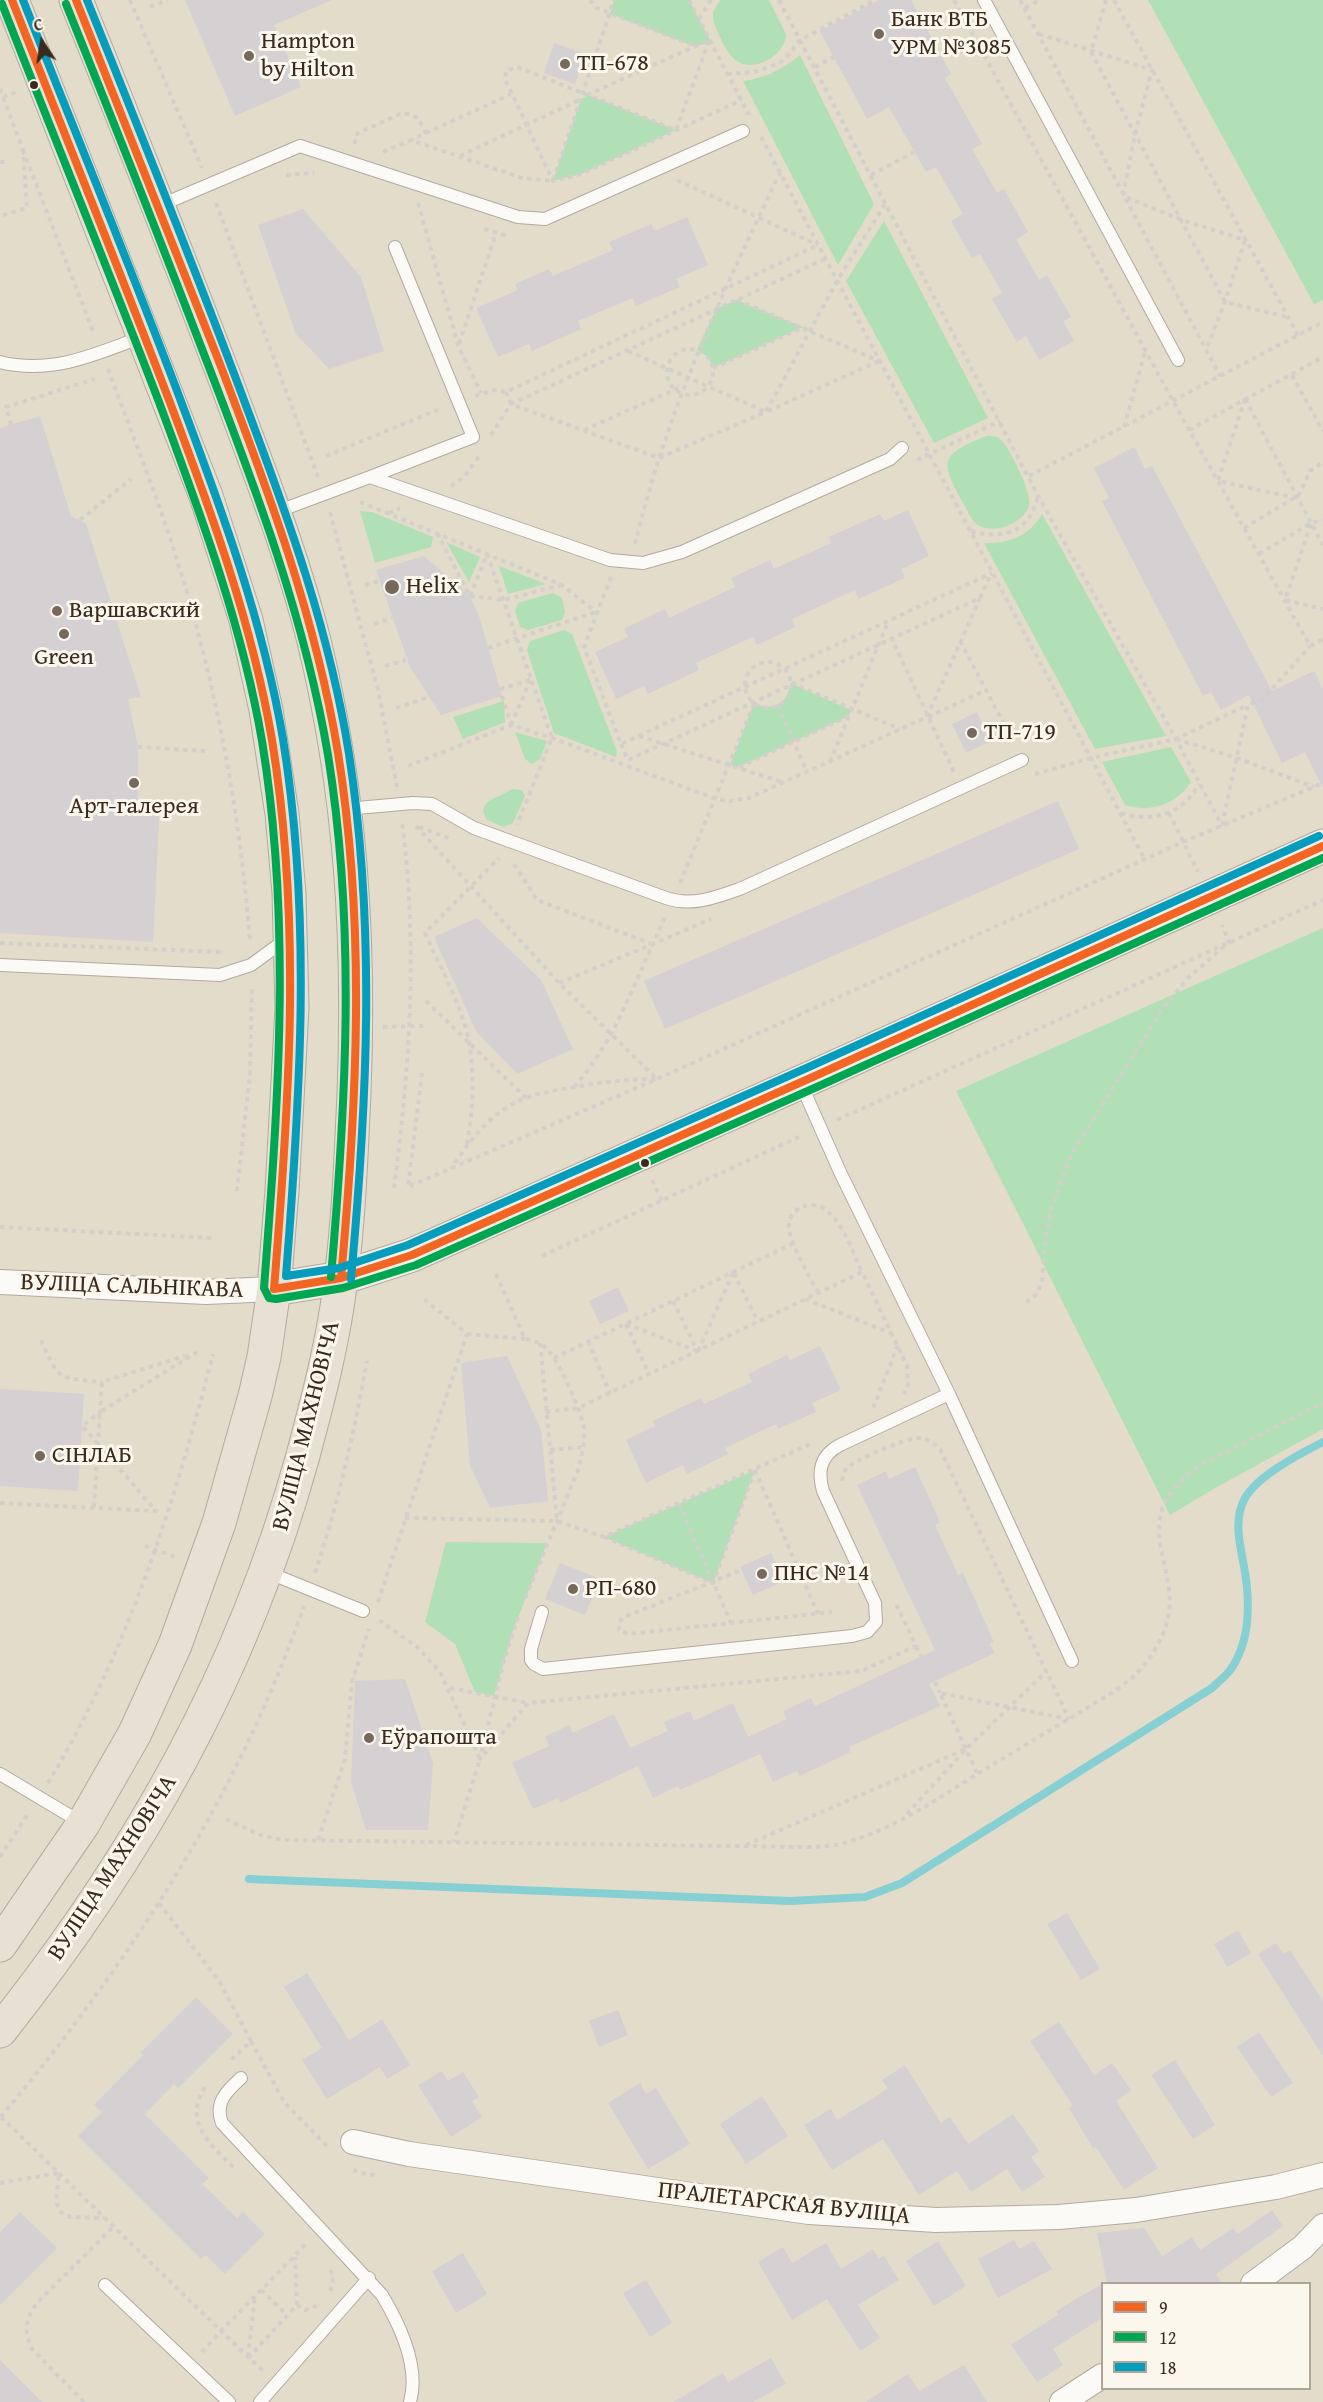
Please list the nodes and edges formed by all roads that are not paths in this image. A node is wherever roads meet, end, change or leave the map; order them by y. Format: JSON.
{"nodes":[{"id":1,"x":12,"y":0,"type":"edge"},
{"id":2,"x":76,"y":0,"type":"edge"},
{"id":3,"x":984,"y":0,"type":"edge"},
{"id":4,"x":743,"y":131,"type":"dead end"},
{"id":5,"x":159,"y":206,"type":"junction"},
{"id":6,"x":394,"y":247,"type":"dead end"},
{"id":7,"x":145,"y":336,"type":"junction"},
{"id":8,"x":1178,"y":360,"type":"dead end"},
{"id":9,"x":0,"y":362,"type":"edge"},
{"id":10,"x":902,"y":448,"type":"dead end"},
{"id":11,"x":370,"y":477,"type":"junction"},
{"id":12,"x":275,"y":512,"type":"junction"},
{"id":13,"x":1022,"y":760,"type":"road end"},
{"id":14,"x":346,"y":809,"type":"junction"},
{"id":15,"x":1323,"y":846,"type":"edge"},
{"id":16,"x":291,"y":935,"type":"junction"},
{"id":17,"x":0,"y":965,"type":"edge"},
{"id":18,"x":800,"y":1082,"type":"junction"},
{"id":19,"x":341,"y":1278,"type":"junction"},
{"id":20,"x":0,"y":1282,"type":"edge"},
{"id":21,"x":274,"y":1289,"type":"junction"},
{"id":22,"x":949,"y":1394,"type":"junction"},
{"id":23,"x":267,"y":1572,"type":"junction"},
{"id":24,"x":542,"y":1612,"type":"dead end"},
{"id":25,"x":368,"y":1613,"type":"road end"},
{"id":26,"x":1072,"y":1661,"type":"dead end"},
{"id":27,"x":0,"y":1774,"type":"edge"},
{"id":28,"x":83,"y":1824,"type":"junction"},
{"id":29,"x":0,"y":1944,"type":"edge"},
{"id":30,"x":0,"y":2031,"type":"edge"},
{"id":31,"x":241,"y":2078,"type":"dead end"},
{"id":32,"x":343,"y":2148,"type":"road end"},
{"id":33,"x":1323,"y":2175,"type":"edge"},
{"id":34,"x":1323,"y":2226,"type":"edge"},
{"id":35,"x":369,"y":2278,"type":"junction"},
{"id":36,"x":1254,"y":2282,"type":"edge"},
{"id":37,"x":105,"y":2285,"type":"dead end"},
{"id":38,"x":1101,"y":2377,"type":"edge"},
{"id":39,"x":229,"y":2402,"type":"edge"},
{"id":40,"x":260,"y":2402,"type":"edge"},
{"id":41,"x":410,"y":2402,"type":"edge"},
{"id":42,"x":1062,"y":2402,"type":"edge"}],
"edges":[{"from":1,"to":7,"type":"main road","name":"ВУЛІЦА МАХНОВІЧА"},
{"from":2,"to":5,"type":"main road","name":"ВУЛІЦА МАХНОВІЧА"},
{"from":3,"to":8,"type":"lane"},
{"from":4,"to":5,"type":"lane"},
{"from":5,"to":12,"type":"main road","name":"ВУЛІЦА МАХНОВІЧА"},
{"from":6,"to":11,"type":"lane"},
{"from":7,"to":9,"type":"lane"},
{"from":7,"to":16,"type":"main road","name":"ВУЛІЦА МАХНОВІЧА"},
{"from":10,"to":11,"type":"lane"},
{"from":11,"to":12,"type":"lane"},
{"from":12,"to":14,"type":"main road","name":"ВУЛІЦА МАХНОВІЧА"},
{"from":13,"to":14,"type":"lane"},
{"from":14,"to":19,"type":"main road","name":"ВУЛІЦА МАХНОВІЧА"},
{"from":15,"to":18,"type":"street","name":"ВУЛІЦА САЛЬНІКАВА"},
{"from":16,"to":17,"type":"lane"},
{"from":16,"to":21,"type":"main road","name":"ВУЛІЦА МАХНОВІЧА"},
{"from":18,"to":19,"type":"street","name":"ВУЛІЦА САЛЬНІКАВА"},
{"from":18,"to":22,"type":"lane"},
{"from":19,"to":21,"type":"street","name":"ВУЛІЦА САЛЬНІКАВА"},
{"from":19,"to":23,"type":"main road","name":"ВУЛІЦА МАХНОВІЧА"},
{"from":20,"to":21,"type":"street","name":"ВУЛІЦА САЛЬНІКАВА"},
{"from":21,"to":28,"type":"main road","name":"ВУЛІЦА МАХНОВІЧА"},
{"from":22,"to":24,"type":"lane"},
{"from":22,"to":26,"type":"lane"},
{"from":23,"to":25,"type":"lane"},
{"from":23,"to":30,"type":"main road","name":"ВУЛІЦА МАХНОВІЧА"},
{"from":27,"to":28,"type":"lane"},
{"from":28,"to":29,"type":"main road","name":"ВУЛІЦА МАХНОВІЧА"},
{"from":31,"to":35,"type":"lane"},
{"from":32,"to":33,"type":"street","name":"ПРАЛЕТАРСКАЯ ВУЛІЦА"},
{"from":34,"to":36,"type":"street"},
{"from":35,"to":40,"type":"lane"},
{"from":35,"to":41,"type":"lane"},
{"from":37,"to":39,"type":"lane"},
{"from":38,"to":42,"type":"street"}]}
